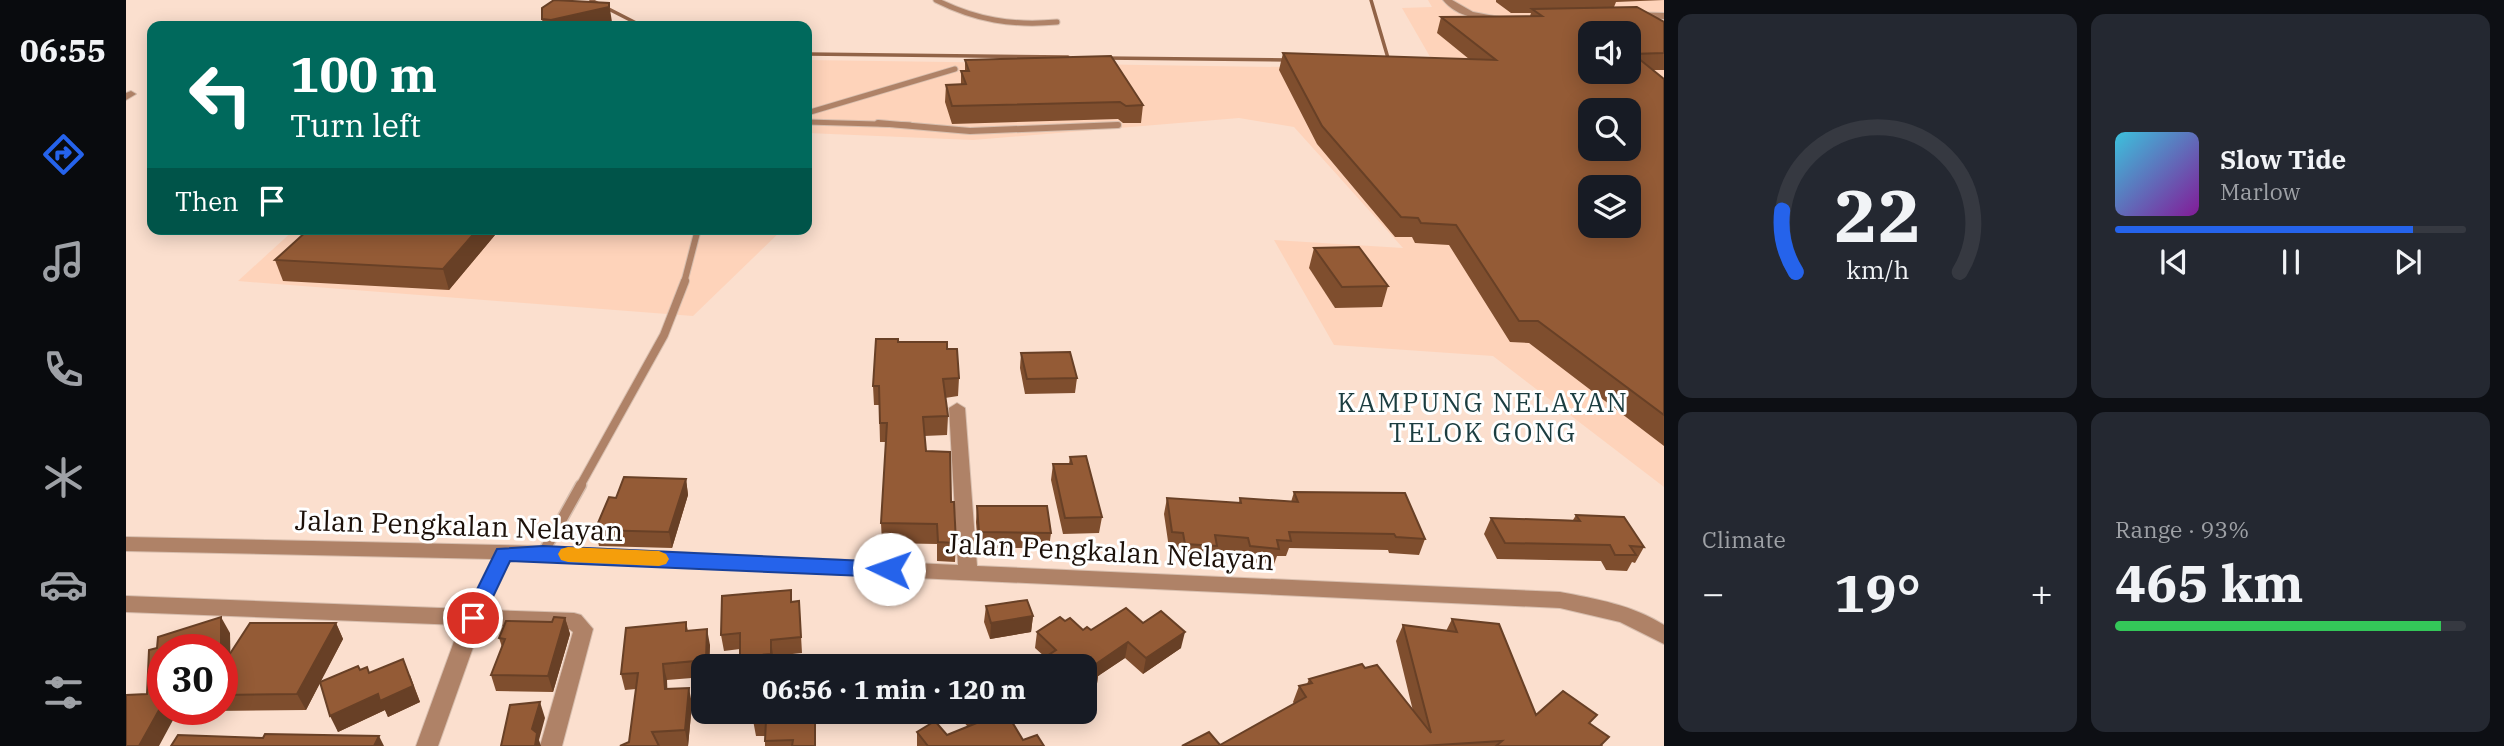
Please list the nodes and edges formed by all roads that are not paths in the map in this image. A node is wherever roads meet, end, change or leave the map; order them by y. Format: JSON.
{"nodes":[{"id":1,"x":936,"y":0,"type":"edge"},
{"id":2,"x":1447,"y":0,"type":"edge"},
{"id":3,"x":1620,"y":15,"type":"edge"},
{"id":4,"x":1664,"y":16,"type":"edge"},
{"id":5,"x":1514,"y":18,"type":"edge"},
{"id":6,"x":1057,"y":22,"type":"dead end"},
{"id":7,"x":955,"y":69,"type":"dead end"},
{"id":8,"x":812,"y":112,"type":"edge"},
{"id":9,"x":812,"y":122,"type":"edge"},
{"id":10,"x":1118,"y":125,"type":"dead end"},
{"id":11,"x":696,"y":235,"type":"edge"},
{"id":12,"x":957,"y":408,"type":"dead end"},
{"id":13,"x":126,"y":544,"type":"edge"},
{"id":14,"x":543,"y":553,"type":"junction"},
{"id":15,"x":504,"y":554,"type":"junction"},
{"id":16,"x":968,"y":573,"type":"junction"},
{"id":17,"x":126,"y":604,"type":"edge"},
{"id":18,"x":473,"y":618,"type":"junction"},
{"id":19,"x":1664,"y":636,"type":"edge"},
{"id":20,"x":427,"y":746,"type":"edge"},
{"id":21,"x":551,"y":746,"type":"edge"}],
"edges":[{"from":1,"to":6,"type":"lane"},
{"from":2,"to":5,"type":"street"},
{"from":3,"to":4,"type":"street"},
{"from":7,"to":8,"type":"lane"},
{"from":9,"to":10,"type":"lane"},
{"from":11,"to":14,"type":"lane"},
{"from":12,"to":16,"type":"street"},
{"from":13,"to":15,"type":"street","name":"Jalan Pengkalan Nelayan"},
{"from":14,"to":15,"type":"street","name":"Jalan Pengkalan Nelayan"},
{"from":14,"to":16,"type":"street","name":"Jalan Pengkalan Nelayan"},
{"from":15,"to":18,"type":"street"},
{"from":16,"to":19,"type":"street","name":"Jalan Pengkalan Nelayan"},
{"from":17,"to":18,"type":"street"},
{"from":18,"to":20,"type":"street"},
{"from":18,"to":21,"type":"street"}]}
